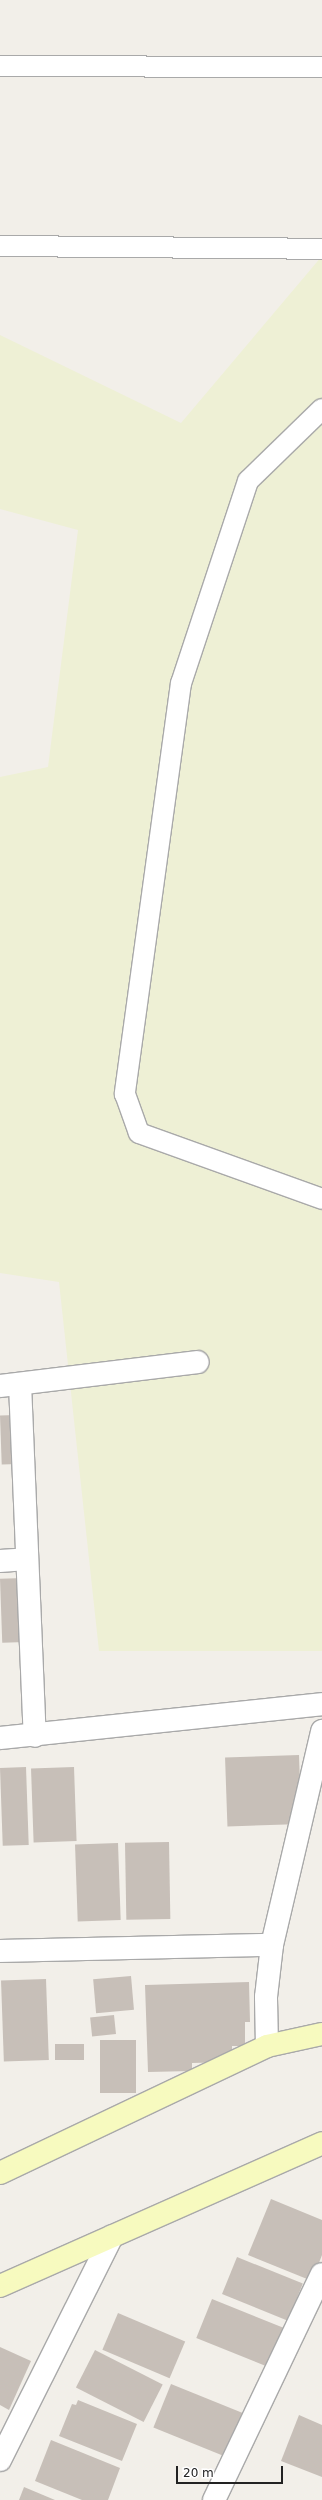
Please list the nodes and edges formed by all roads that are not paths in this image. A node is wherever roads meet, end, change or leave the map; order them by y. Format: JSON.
{"nodes":[{"id":1,"x":0,"y":66,"type":"edge"},
{"id":2,"x":322,"y":67,"type":"edge"},
{"id":3,"x":0,"y":246,"type":"edge"},
{"id":4,"x":322,"y":249,"type":"edge"},
{"id":5,"x":322,"y":410,"type":"edge"},
{"id":6,"x":322,"y":1199,"type":"edge"},
{"id":7,"x":198,"y":1362,"type":"dead end"},
{"id":8,"x":10,"y":1385,"type":"edge"},
{"id":9,"x":26,"y":1559,"type":"junction"},
{"id":10,"x":0,"y":1561,"type":"edge"},
{"id":11,"x":322,"y":1704,"type":"edge"},
{"id":12,"x":322,"y":1732,"type":"edge"},
{"id":13,"x":35,"y":1736,"type":"junction"},
{"id":14,"x":0,"y":1738,"type":"edge"},
{"id":15,"x":272,"y":1945,"type":"junction"},
{"id":16,"x":0,"y":1951,"type":"edge"},
{"id":17,"x":322,"y":2034,"type":"edge"},
{"id":18,"x":267,"y":2046,"type":"junction"},
{"id":19,"x":322,"y":2143,"type":"edge"},
{"id":20,"x":0,"y":2173,"type":"edge"},
{"id":21,"x":112,"y":2236,"type":"junction"},
{"id":22,"x":322,"y":2274,"type":"edge"},
{"id":23,"x":0,"y":2286,"type":"edge"},
{"id":24,"x":0,"y":2460,"type":"edge"},
{"id":25,"x":214,"y":2500,"type":"edge"}],
"edges":[{"from":1,"to":2,"type":"lane"},
{"from":3,"to":4,"type":"lane"},
{"from":5,"to":6,"type":"lane"},
{"from":7,"to":8,"type":"street"},
{"from":8,"to":9,"type":"street"},
{"from":9,"to":10,"type":"street"},
{"from":9,"to":13,"type":"street"},
{"from":11,"to":13,"type":"street"},
{"from":12,"to":15,"type":"street"},
{"from":13,"to":14,"type":"street"},
{"from":15,"to":16,"type":"street"},
{"from":15,"to":18,"type":"street"},
{"from":17,"to":18,"type":"street"},
{"from":18,"to":20,"type":"street"},
{"from":19,"to":21,"type":"street"},
{"from":21,"to":23,"type":"street"},
{"from":21,"to":24,"type":"street"},
{"from":22,"to":25,"type":"street"}]}
